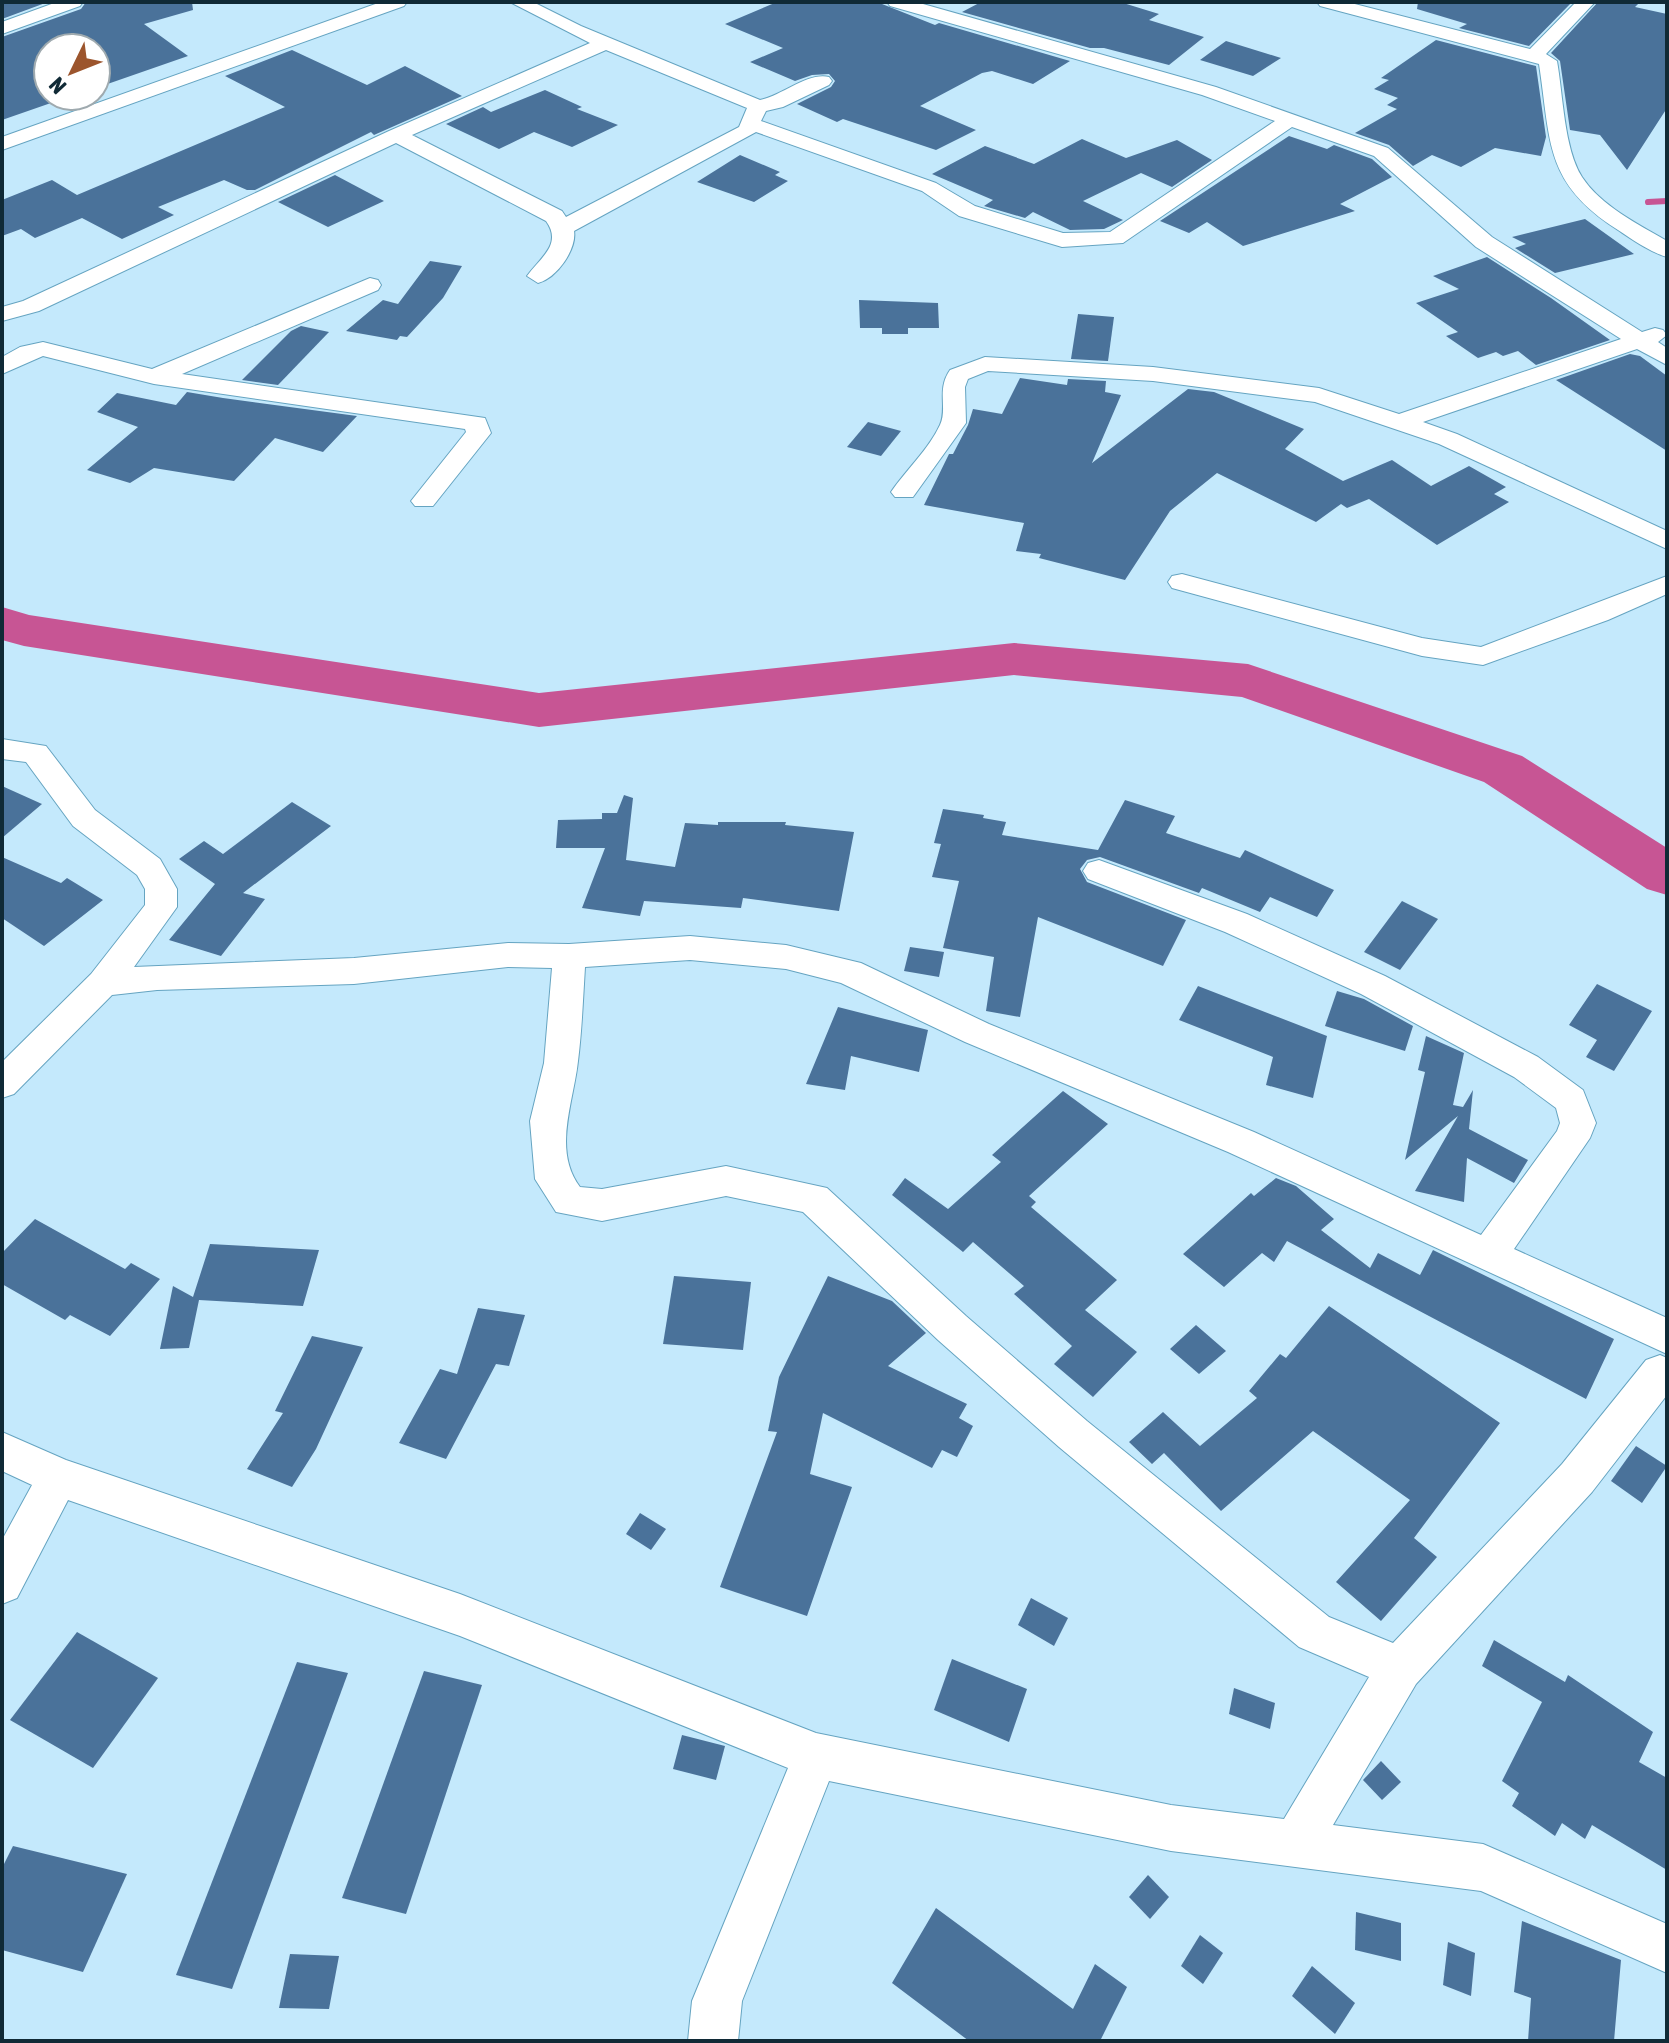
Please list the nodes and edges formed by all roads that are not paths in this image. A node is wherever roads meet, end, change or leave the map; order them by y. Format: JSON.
{"nodes":[{"id":1,"x":74,"y":2,"type":"edge"},
{"id":2,"x":398,"y":2,"type":"edge"},
{"id":3,"x":519,"y":2,"type":"edge"},
{"id":4,"x":896,"y":2,"type":"edge"},
{"id":5,"x":1326,"y":2,"type":"edge"},
{"id":6,"x":1586,"y":2,"type":"edge"},
{"id":7,"x":2,"y":28,"type":"edge"},
{"id":8,"x":606,"y":43,"type":"junction"},
{"id":9,"x":1534,"y":56,"type":"junction"},
{"id":10,"x":822,"y":81,"type":"dead end"},
{"id":11,"x":755,"y":115,"type":"junction"},
{"id":12,"x":1291,"y":119,"type":"junction"},
{"id":13,"x":396,"y":135,"type":"junction"},
{"id":14,"x":2,"y":144,"type":"edge"},
{"id":15,"x":564,"y":227,"type":"junction"},
{"id":16,"x":1667,"y":250,"type":"edge"},
{"id":17,"x":538,"y":276,"type":"dead end"},
{"id":18,"x":370,"y":285,"type":"dead end"},
{"id":19,"x":2,"y":314,"type":"edge"},
{"id":20,"x":1667,"y":331,"type":"edge"},
{"id":21,"x":2,"y":337,"type":"edge"},
{"id":22,"x":1642,"y":340,"type":"junction"},
{"id":23,"x":43,"y":349,"type":"junction"},
{"id":24,"x":1667,"y":358,"type":"edge"},
{"id":25,"x":2,"y":367,"type":"edge"},
{"id":26,"x":154,"y":377,"type":"junction"},
{"id":27,"x":1400,"y":422,"type":"junction"},
{"id":28,"x":904,"y":492,"type":"dead end"},
{"id":29,"x":424,"y":501,"type":"dead end"},
{"id":30,"x":1667,"y":541,"type":"edge"},
{"id":31,"x":1182,"y":582,"type":"dead end"},
{"id":32,"x":1667,"y":584,"type":"edge"},
{"id":33,"x":2,"y":749,"type":"edge"},
{"id":34,"x":1099,"y":871,"type":"dead end"},
{"id":35,"x":569,"y":956,"type":"junction"},
{"id":36,"x":103,"y":983,"type":"junction"},
{"id":37,"x":2,"y":1084,"type":"edge"},
{"id":38,"x":1489,"y":1254,"type":"junction"},
{"id":39,"x":1660,"y":1352,"type":"edge"},
{"id":40,"x":2,"y":1451,"type":"edge"},
{"id":41,"x":58,"y":1477,"type":"junction"},
{"id":42,"x":2,"y":1583,"type":"edge"},
{"id":43,"x":1400,"y":1668,"type":"junction"},
{"id":44,"x":816,"y":1756,"type":"junction"},
{"id":45,"x":1294,"y":1846,"type":"junction"},
{"id":46,"x":1667,"y":1949,"type":"edge"},
{"id":47,"x":713,"y":2041,"type":"edge"}],
"edges":[{"from":1,"to":7,"type":"street"},
{"from":2,"to":14,"type":"street"},
{"from":3,"to":8,"type":"street"},
{"from":4,"to":12,"type":"street"},
{"from":5,"to":9,"type":"street"},
{"from":6,"to":9,"type":"street"},
{"from":8,"to":11,"type":"street"},
{"from":8,"to":13,"type":"street"},
{"from":9,"to":16,"type":"street"},
{"from":10,"to":11,"type":"street"},
{"from":11,"to":12,"type":"street"},
{"from":11,"to":15,"type":"street"},
{"from":12,"to":22,"type":"street"},
{"from":13,"to":15,"type":"street"},
{"from":13,"to":19,"type":"street"},
{"from":15,"to":17,"type":"street"},
{"from":18,"to":26,"type":"street"},
{"from":20,"to":22,"type":"street"},
{"from":21,"to":23,"type":"street"},
{"from":22,"to":24,"type":"street"},
{"from":22,"to":27,"type":"street"},
{"from":23,"to":25,"type":"street"},
{"from":23,"to":26,"type":"street"},
{"from":26,"to":29,"type":"street"},
{"from":27,"to":28,"type":"street"},
{"from":27,"to":30,"type":"street"},
{"from":31,"to":32,"type":"street"},
{"from":33,"to":36,"type":"street"},
{"from":34,"to":38,"type":"street"},
{"from":35,"to":36,"type":"street"},
{"from":35,"to":38,"type":"street"},
{"from":35,"to":43,"type":"street"},
{"from":36,"to":37,"type":"street"},
{"from":38,"to":39,"type":"street"},
{"from":39,"to":43,"type":"street"},
{"from":40,"to":41,"type":"street"},
{"from":41,"to":42,"type":"street"},
{"from":41,"to":44,"type":"street"},
{"from":43,"to":45,"type":"street"},
{"from":44,"to":45,"type":"street"},
{"from":44,"to":47,"type":"street"},
{"from":45,"to":46,"type":"street"}]}
